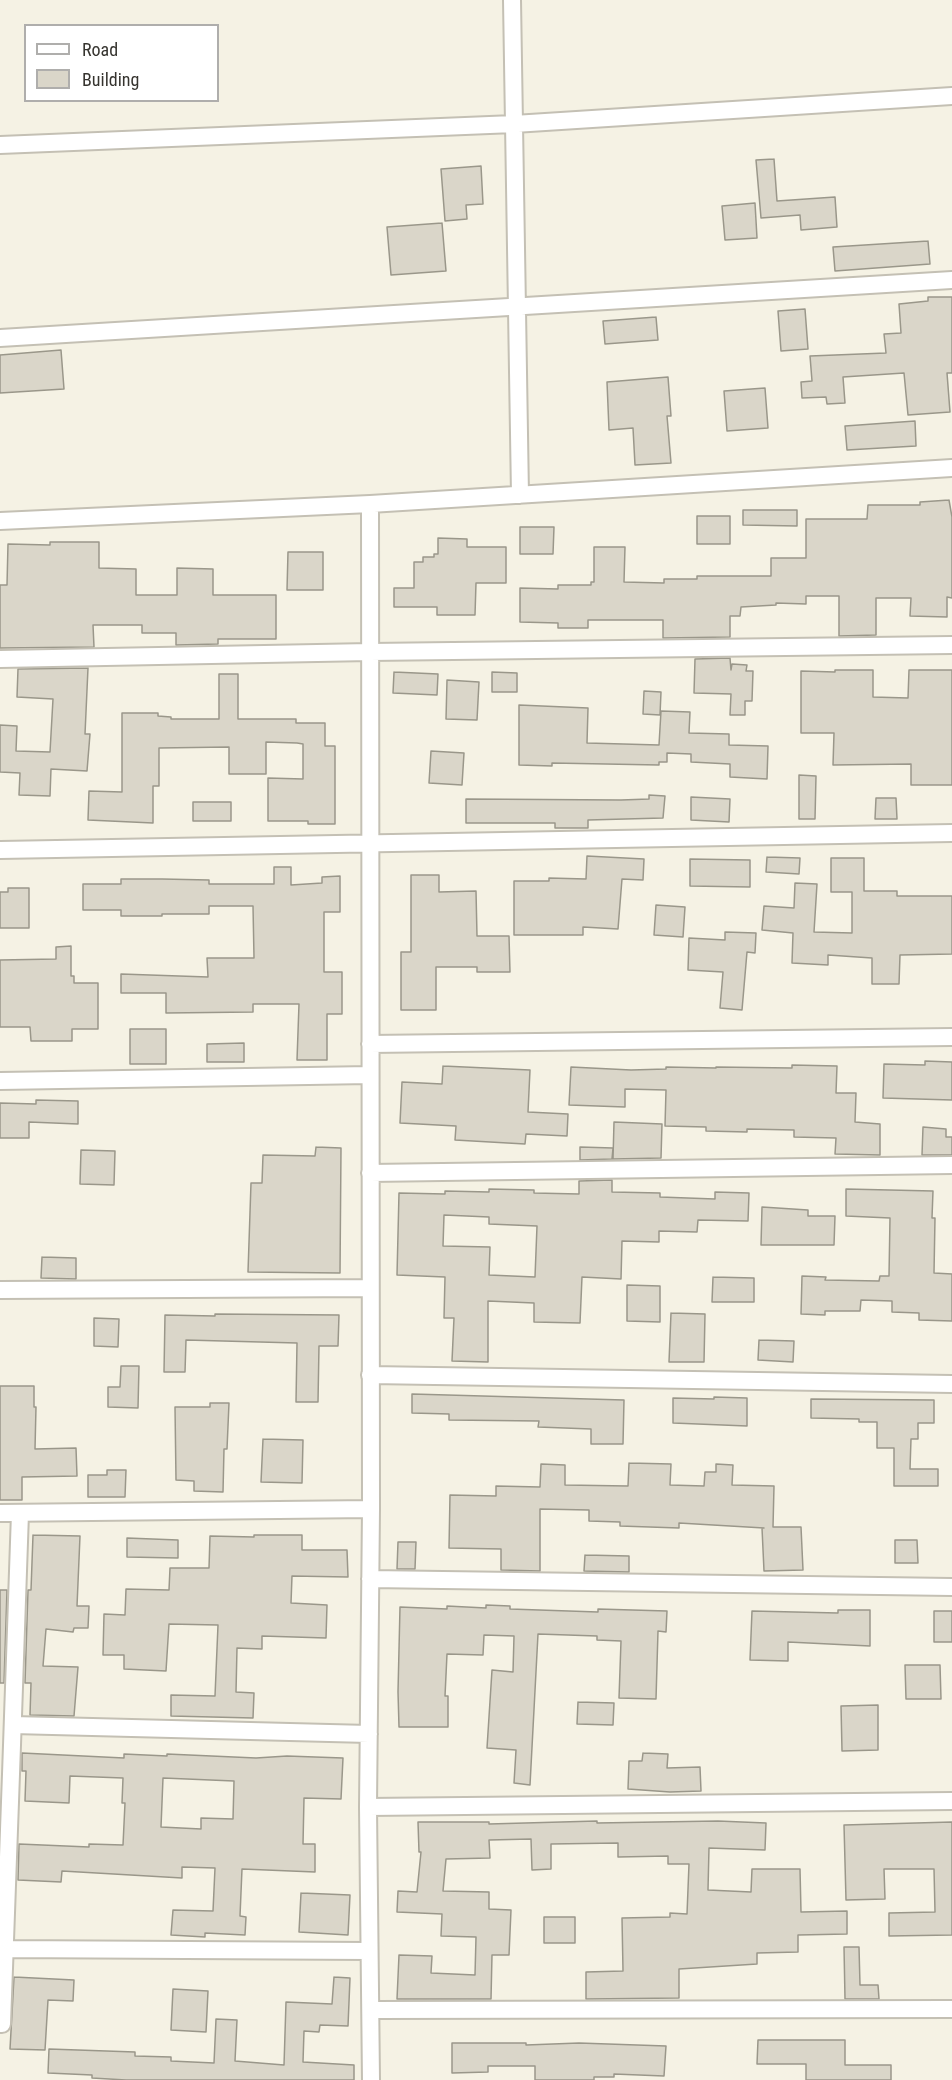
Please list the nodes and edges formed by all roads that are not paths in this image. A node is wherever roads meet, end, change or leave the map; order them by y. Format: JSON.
{"nodes":[{"id":1,"x":512,"y":0,"type":"edge"},
{"id":2,"x":952,"y":96,"type":"edge"},
{"id":3,"x":514,"y":123,"type":"junction"},
{"id":4,"x":0,"y":145,"type":"edge"},
{"id":5,"x":952,"y":280,"type":"edge"},
{"id":6,"x":517,"y":306,"type":"junction"},
{"id":7,"x":0,"y":338,"type":"edge"},
{"id":8,"x":952,"y":468,"type":"edge"},
{"id":9,"x":519,"y":495,"type":"junction"},
{"id":10,"x":370,"y":504,"type":"junction"},
{"id":11,"x":0,"y":521,"type":"edge"},
{"id":12,"x":952,"y":645,"type":"edge"},
{"id":13,"x":370,"y":652,"type":"junction"},
{"id":14,"x":0,"y":659,"type":"edge"},
{"id":15,"x":952,"y":833,"type":"edge"},
{"id":16,"x":370,"y":844,"type":"junction"},
{"id":17,"x":0,"y":850,"type":"edge"},
{"id":18,"x":952,"y":1037,"type":"edge"},
{"id":19,"x":370,"y":1044,"type":"junction"},
{"id":20,"x":370,"y":1075,"type":"junction"},
{"id":21,"x":0,"y":1082,"type":"edge"},
{"id":22,"x":952,"y":1165,"type":"edge"},
{"id":23,"x":370,"y":1173,"type":"junction"},
{"id":24,"x":370,"y":1288,"type":"junction"},
{"id":25,"x":0,"y":1290,"type":"edge"},
{"id":26,"x":370,"y":1375,"type":"junction"},
{"id":27,"x":952,"y":1384,"type":"edge"},
{"id":28,"x":371,"y":1509,"type":"junction"},
{"id":29,"x":0,"y":1513,"type":"edge"},
{"id":30,"x":20,"y":1513,"type":"junction"},
{"id":31,"x":370,"y":1579,"type":"junction"},
{"id":32,"x":952,"y":1587,"type":"edge"},
{"id":33,"x":13,"y":1725,"type":"junction"},
{"id":34,"x":369,"y":1734,"type":"junction"},
{"id":35,"x":6,"y":1774,"type":"edge"},
{"id":36,"x":952,"y":1801,"type":"edge"},
{"id":37,"x":368,"y":1807,"type":"junction"},
{"id":38,"x":2,"y":1902,"type":"edge"},
{"id":39,"x":4,"y":1949,"type":"junction"},
{"id":40,"x":369,"y":1951,"type":"junction"},
{"id":41,"x":952,"y":2009,"type":"edge"},
{"id":42,"x":370,"y":2010,"type":"junction"},
{"id":43,"x":0,"y":2024,"type":"edge"},
{"id":44,"x":371,"y":2080,"type":"edge"}],
"edges":[{"from":1,"to":3,"type":"street"},
{"from":2,"to":3,"type":"street"},
{"from":3,"to":4,"type":"street"},
{"from":3,"to":6,"type":"street"},
{"from":5,"to":6,"type":"street"},
{"from":6,"to":7,"type":"street"},
{"from":6,"to":9,"type":"street"},
{"from":8,"to":9,"type":"street"},
{"from":9,"to":10,"type":"street"},
{"from":10,"to":11,"type":"street"},
{"from":10,"to":13,"type":"street"},
{"from":12,"to":13,"type":"street"},
{"from":13,"to":14,"type":"street"},
{"from":13,"to":16,"type":"street"},
{"from":15,"to":16,"type":"street"},
{"from":16,"to":17,"type":"street"},
{"from":16,"to":19,"type":"street"},
{"from":18,"to":19,"type":"street"},
{"from":19,"to":20,"type":"street"},
{"from":20,"to":21,"type":"street"},
{"from":20,"to":23,"type":"street"},
{"from":22,"to":23,"type":"street"},
{"from":23,"to":24,"type":"street"},
{"from":24,"to":25,"type":"street"},
{"from":24,"to":26,"type":"street"},
{"from":26,"to":27,"type":"street"},
{"from":26,"to":28,"type":"street"},
{"from":28,"to":30,"type":"street"},
{"from":28,"to":31,"type":"street"},
{"from":29,"to":30,"type":"street"},
{"from":30,"to":33,"type":"street"},
{"from":31,"to":32,"type":"street"},
{"from":31,"to":34,"type":"street"},
{"from":33,"to":34,"type":"street"},
{"from":33,"to":35,"type":"street"},
{"from":34,"to":37,"type":"street"},
{"from":35,"to":38,"type":"street"},
{"from":36,"to":37,"type":"street"},
{"from":37,"to":40,"type":"street"},
{"from":38,"to":39,"type":"street"},
{"from":39,"to":40,"type":"street"},
{"from":39,"to":43,"type":"street"},
{"from":40,"to":42,"type":"street"},
{"from":41,"to":42,"type":"street"},
{"from":42,"to":44,"type":"street"}]}
